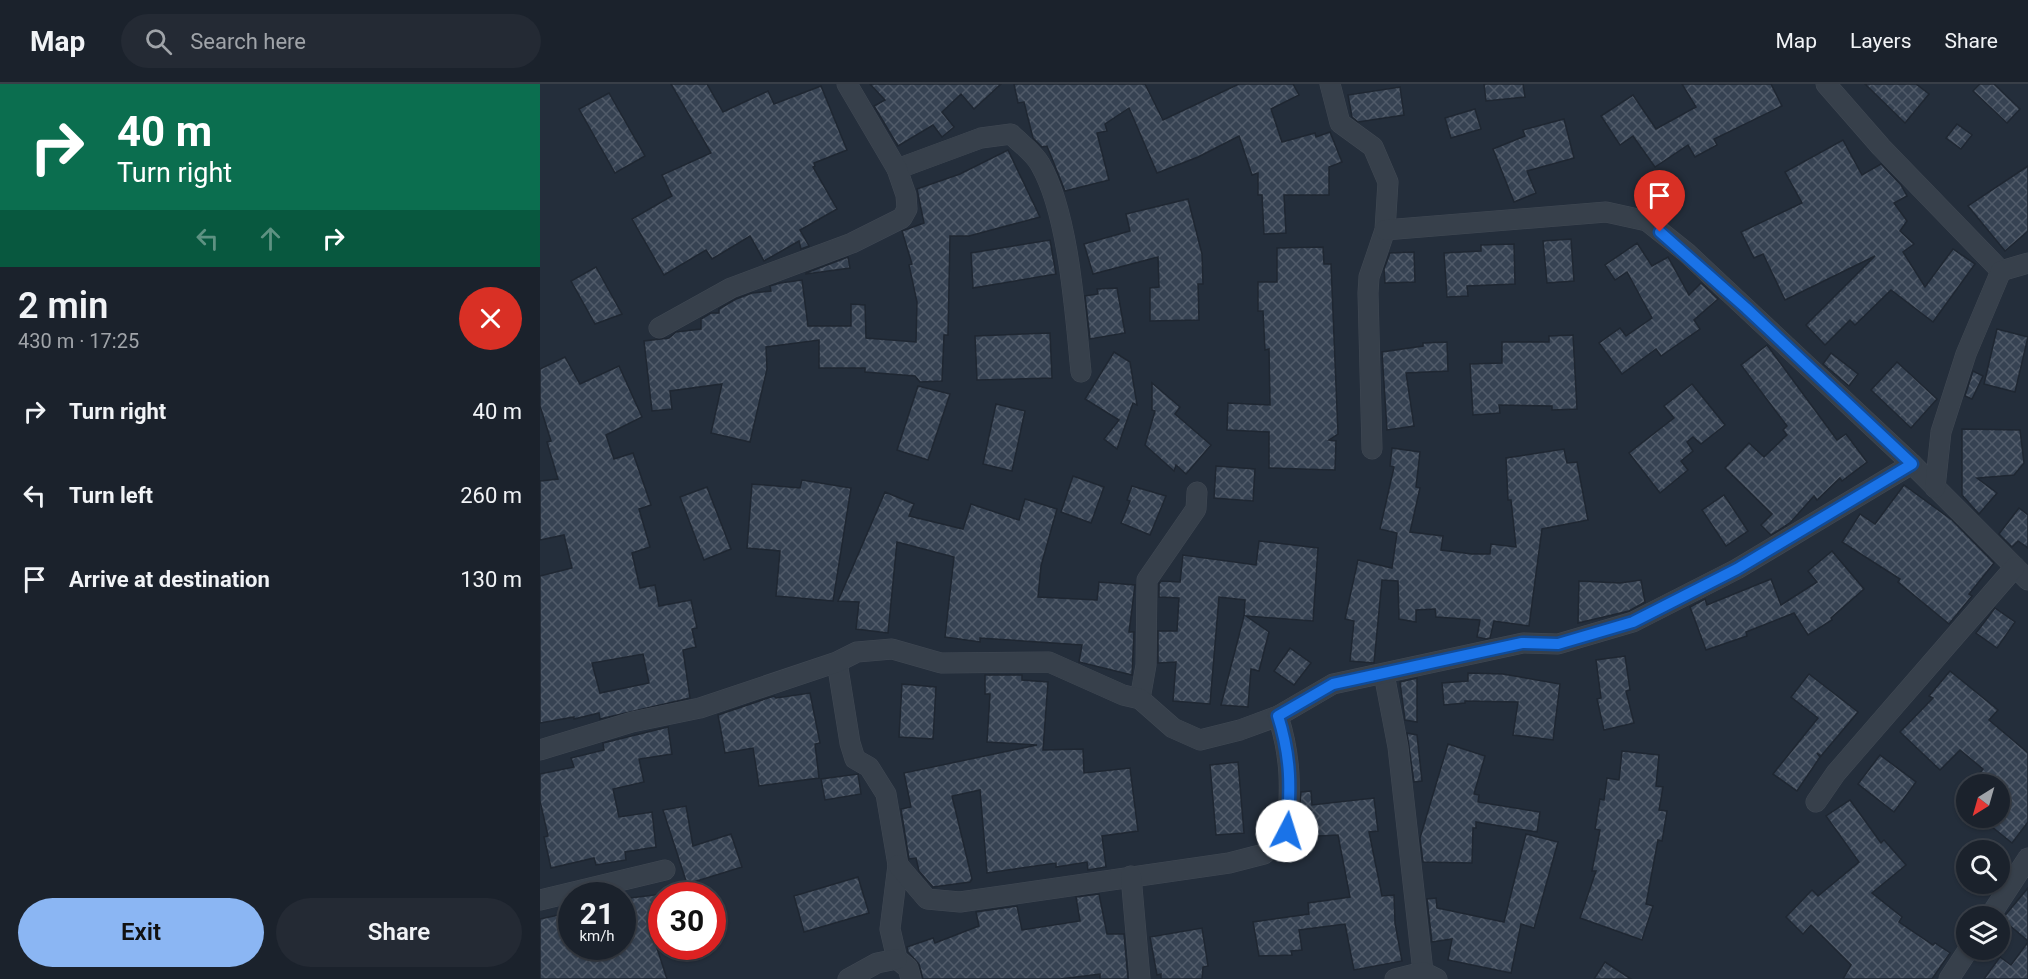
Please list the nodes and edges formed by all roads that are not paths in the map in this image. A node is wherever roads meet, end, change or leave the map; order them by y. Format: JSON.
{"nodes":[{"id":1,"x":847,"y":84,"type":"edge"},
{"id":2,"x":1330,"y":84,"type":"edge"},
{"id":3,"x":1826,"y":84,"type":"edge"},
{"id":4,"x":897,"y":169,"type":"junction"},
{"id":5,"x":1385,"y":230,"type":"junction"},
{"id":6,"x":2028,"y":263,"type":"edge"},
{"id":7,"x":2001,"y":271,"type":"junction"},
{"id":8,"x":660,"y":328,"type":"dead end"},
{"id":9,"x":1081,"y":372,"type":"dead end"},
{"id":10,"x":1372,"y":449,"type":"dead end"},
{"id":11,"x":1912,"y":464,"type":"junction"},
{"id":12,"x":1935,"y":488,"type":"junction"},
{"id":13,"x":1197,"y":492,"type":"dead end"},
{"id":14,"x":2021,"y":574,"type":"edge"},
{"id":15,"x":837,"y":662,"type":"junction"},
{"id":16,"x":1384,"y":674,"type":"junction"},
{"id":17,"x":1140,"y":699,"type":"junction"},
{"id":18,"x":1278,"y":716,"type":"junction"},
{"id":19,"x":540,"y":750,"type":"edge"},
{"id":20,"x":1816,"y":802,"type":"dead end"},
{"id":21,"x":2027,"y":863,"type":"edge"},
{"id":22,"x":898,"y":865,"type":"junction"},
{"id":23,"x":664,"y":870,"type":"dead end"},
{"id":24,"x":1131,"y":876,"type":"junction"},
{"id":25,"x":540,"y":900,"type":"edge"},
{"id":26,"x":1997,"y":906,"type":"edge"},
{"id":27,"x":897,"y":959,"type":"junction"},
{"id":28,"x":1961,"y":960,"type":"edge"},
{"id":29,"x":1430,"y":975,"type":"edge"},
{"id":30,"x":848,"y":979,"type":"edge"},
{"id":31,"x":911,"y":979,"type":"edge"},
{"id":32,"x":1140,"y":979,"type":"edge"},
{"id":33,"x":1395,"y":979,"type":"edge"},
{"id":34,"x":1949,"y":979,"type":"edge"}],
"edges":[{"from":1,"to":4,"type":"street"},
{"from":2,"to":5,"type":"street"},
{"from":3,"to":7,"type":"street"},
{"from":4,"to":8,"type":"street"},
{"from":4,"to":9,"type":"street"},
{"from":5,"to":10,"type":"street"},
{"from":5,"to":11,"type":"street"},
{"from":6,"to":7,"type":"street"},
{"from":7,"to":12,"type":"street"},
{"from":11,"to":12,"type":"street"},
{"from":11,"to":16,"type":"street"},
{"from":12,"to":14,"type":"street"},
{"from":13,"to":17,"type":"street"},
{"from":14,"to":20,"type":"street"},
{"from":15,"to":17,"type":"street"},
{"from":15,"to":19,"type":"street"},
{"from":15,"to":22,"type":"street"},
{"from":16,"to":18,"type":"street"},
{"from":16,"to":29,"type":"street"},
{"from":17,"to":18,"type":"street"},
{"from":18,"to":24,"type":"street"},
{"from":21,"to":26,"type":"street"},
{"from":22,"to":24,"type":"street"},
{"from":22,"to":27,"type":"street"},
{"from":23,"to":25,"type":"street"},
{"from":24,"to":32,"type":"street"},
{"from":27,"to":30,"type":"street"},
{"from":27,"to":31,"type":"street"},
{"from":28,"to":34,"type":"street"},
{"from":29,"to":33,"type":"street"}]}
